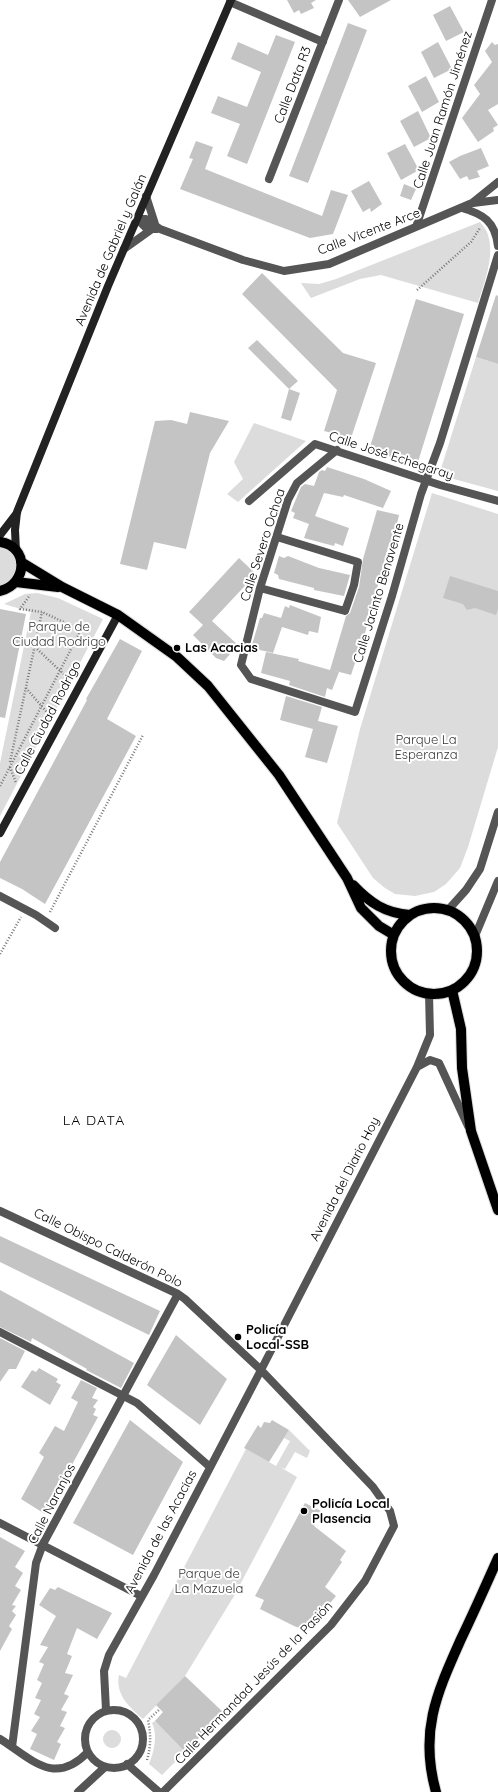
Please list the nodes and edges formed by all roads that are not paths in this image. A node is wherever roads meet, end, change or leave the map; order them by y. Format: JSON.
{"nodes":[{"id":1,"x":339,"y":0,"type":"edge"},
{"id":2,"x":492,"y":0,"type":"edge"},
{"id":3,"x":230,"y":1,"type":"edge"},
{"id":4,"x":323,"y":42,"type":"junction"},
{"id":5,"x":269,"y":179,"type":"dead end"},
{"id":6,"x":498,"y":182,"type":"edge"},
{"id":7,"x":146,"y":196,"type":"junction"},
{"id":8,"x":498,"y":200,"type":"edge"},
{"id":9,"x":472,"y":203,"type":"junction"},
{"id":10,"x":462,"y":208,"type":"junction"},
{"id":11,"x":137,"y":219,"type":"junction"},
{"id":12,"x":416,"y":227,"type":"junction"},
{"id":13,"x":156,"y":228,"type":"junction"},
{"id":14,"x":498,"y":246,"type":"edge"},
{"id":15,"x":124,"y":249,"type":"junction"},
{"id":16,"x":498,"y":255,"type":"edge"},
{"id":17,"x":337,"y":450,"type":"junction"},
{"id":18,"x":426,"y":480,"type":"junction"},
{"id":19,"x":249,"y":501,"type":"dead end"},
{"id":20,"x":498,"y":501,"type":"edge"},
{"id":21,"x":17,"y":512,"type":"junction"},
{"id":22,"x":0,"y":534,"type":"edge"},
{"id":23,"x":277,"y":537,"type":"junction"},
{"id":24,"x":0,"y":542,"type":"edge"},
{"id":25,"x":16,"y":551,"type":"junction"},
{"id":26,"x":21,"y":562,"type":"junction"},
{"id":27,"x":16,"y":582,"type":"junction"},
{"id":28,"x":62,"y":587,"type":"junction"},
{"id":29,"x":260,"y":588,"type":"junction"},
{"id":30,"x":0,"y":591,"type":"edge"},
{"id":31,"x":118,"y":615,"type":"junction"},
{"id":32,"x":241,"y":665,"type":"joint"},
{"id":33,"x":498,"y":812,"type":"edge"},
{"id":34,"x":0,"y":833,"type":"edge"},
{"id":35,"x":347,"y":878,"type":"junction"},
{"id":36,"x":498,"y":881,"type":"edge"},
{"id":37,"x":0,"y":896,"type":"edge"},
{"id":38,"x":448,"y":910,"type":"junction"},
{"id":39,"x":410,"y":915,"type":"junction"},
{"id":40,"x":55,"y":928,"type":"dead end"},
{"id":41,"x":394,"y":935,"type":"junction"},
{"id":42,"x":475,"y":936,"type":"junction"},
{"id":43,"x":452,"y":990,"type":"junction"},
{"id":44,"x":429,"y":993,"type":"junction"},
{"id":45,"x":417,"y":1067,"type":"junction"},
{"id":46,"x":470,"y":1131,"type":"junction"},
{"id":47,"x":498,"y":1210,"type":"edge"},
{"id":48,"x":0,"y":1211,"type":"edge"},
{"id":49,"x":178,"y":1294,"type":"junction"},
{"id":50,"x":0,"y":1332,"type":"edge"},
{"id":51,"x":261,"y":1370,"type":"junction"},
{"id":52,"x":123,"y":1397,"type":"junction"},
{"id":53,"x":210,"y":1467,"type":"junction"},
{"id":54,"x":0,"y":1523,"type":"edge"},
{"id":55,"x":394,"y":1526,"type":"joint"},
{"id":56,"x":43,"y":1544,"type":"junction"},
{"id":57,"x":498,"y":1558,"type":"edge"},
{"id":58,"x":141,"y":1596,"type":"junction"},
{"id":59,"x":106,"y":1710,"type":"junction"},
{"id":60,"x":0,"y":1739,"type":"edge"},
{"id":61,"x":12,"y":1747,"type":"junction"},
{"id":62,"x":88,"y":1752,"type":"junction"},
{"id":63,"x":128,"y":1764,"type":"junction"},
{"id":64,"x":105,"y":1767,"type":"junction"},
{"id":65,"x":78,"y":1792,"type":"edge"},
{"id":66,"x":159,"y":1792,"type":"edge"},
{"id":67,"x":163,"y":1792,"type":"edge"},
{"id":68,"x":436,"y":1792,"type":"edge"}],
"edges":[{"from":1,"to":4,"type":"street","name":"Calle Data R3"},
{"from":2,"to":12,"type":"street","name":"Calle Juan Ramón Jiménez"},
{"from":3,"to":4,"type":"street"},
{"from":3,"to":7,"type":"street","name":"Avenida de Gabriel y Galán"},
{"from":4,"to":5,"type":"street","name":"Calle Data R3"},
{"from":6,"to":9,"type":"street"},
{"from":7,"to":11,"type":"street","name":"Avenida de Gabriel y Galán"},
{"from":7,"to":13,"type":"street"},
{"from":8,"to":9,"type":"street"},
{"from":9,"to":10,"type":"street","name":"Calle Vicente Arce"},
{"from":10,"to":12,"type":"street","name":"Calle Vicente Arce"},
{"from":10,"to":14,"type":"street"},
{"from":11,"to":13,"type":"street","name":"Calle Vicente Arce"},
{"from":11,"to":15,"type":"street","name":"Avenida de Gabriel y Galán"},
{"from":12,"to":13,"type":"street","name":"Calle Vicente Arce"},
{"from":13,"to":15,"type":"street"},
{"from":15,"to":21,"type":"street","name":"Avenida de Gabriel y Galán"},
{"from":16,"to":18,"type":"street","name":"Calle Jacinto Benavente"},
{"from":17,"to":18,"type":"street","name":"Calle José Echegaray"},
{"from":17,"to":19,"type":"street","name":"Calle José Echegaray"},
{"from":17,"to":23,"type":"street","name":"Calle Severo Ochoa"},
{"from":18,"to":20,"type":"street","name":"Calle José Echegaray"},
{"from":18,"to":32,"type":"street","name":"Calle Jacinto Benavente"},
{"from":21,"to":22,"type":"street","name":"Avenida de Gabriel y Galán"},
{"from":21,"to":25,"type":"street","name":"Avenida de Gabriel y Galán"},
{"from":23,"to":29,"type":"street","name":"Calle Severo Ochoa"},
{"from":23,"to":29,"type":"street"},
{"from":24,"to":25,"type":"main road"},
{"from":25,"to":26,"type":"main road"},
{"from":26,"to":27,"type":"main road"},
{"from":26,"to":28,"type":"main road"},
{"from":27,"to":28,"type":"main road"},
{"from":27,"to":30,"type":"main road"},
{"from":28,"to":31,"type":"main road"},
{"from":29,"to":32,"type":"street","name":"Calle Severo Ochoa"},
{"from":31,"to":34,"type":"street","name":"Calle Ciudad Rodrigo"},
{"from":31,"to":35,"type":"main road"},
{"from":33,"to":38,"type":"street"},
{"from":35,"to":39,"type":"main road"},
{"from":35,"to":41,"type":"main road"},
{"from":36,"to":42,"type":"street"},
{"from":37,"to":40,"type":"street"},
{"from":38,"to":39,"type":"main road"},
{"from":38,"to":42,"type":"main road"},
{"from":39,"to":41,"type":"main road"},
{"from":41,"to":44,"type":"main road"},
{"from":42,"to":43,"type":"main road"},
{"from":43,"to":44,"type":"main road"},
{"from":43,"to":46,"type":"main road"},
{"from":44,"to":45,"type":"street","name":"Avenida del Diario Hoy"},
{"from":45,"to":46,"type":"street"},
{"from":45,"to":51,"type":"street","name":"Avenida del Diario Hoy"},
{"from":46,"to":47,"type":"main road"},
{"from":48,"to":49,"type":"street","name":"Calle Obispo Calderón Polo"},
{"from":49,"to":51,"type":"street","name":"Calle Obispo Calderón Polo"},
{"from":49,"to":52,"type":"street","name":"Calle Naranjos"},
{"from":50,"to":52,"type":"street"},
{"from":51,"to":53,"type":"street","name":"Avenida de las Acacias"},
{"from":51,"to":55,"type":"street","name":"Calle Obispo Calderón Polo"},
{"from":52,"to":53,"type":"street"},
{"from":52,"to":56,"type":"street","name":"Calle Naranjos"},
{"from":53,"to":58,"type":"street","name":"Avenida de las Acacias"},
{"from":54,"to":56,"type":"street"},
{"from":55,"to":67,"type":"street","name":"Calle Hermandad Jesús de la Pasión"},
{"from":56,"to":58,"type":"street"},
{"from":56,"to":61,"type":"street","name":"Calle Naranjos"},
{"from":57,"to":68,"type":"main road"},
{"from":58,"to":59,"type":"street","name":"Avenida de las Acacias"},
{"from":59,"to":62,"type":"street"},
{"from":59,"to":63,"type":"street"},
{"from":60,"to":61,"type":"street"},
{"from":61,"to":62,"type":"street"},
{"from":62,"to":64,"type":"street"},
{"from":63,"to":64,"type":"street"},
{"from":63,"to":66,"type":"street"},
{"from":64,"to":65,"type":"street"}]}
